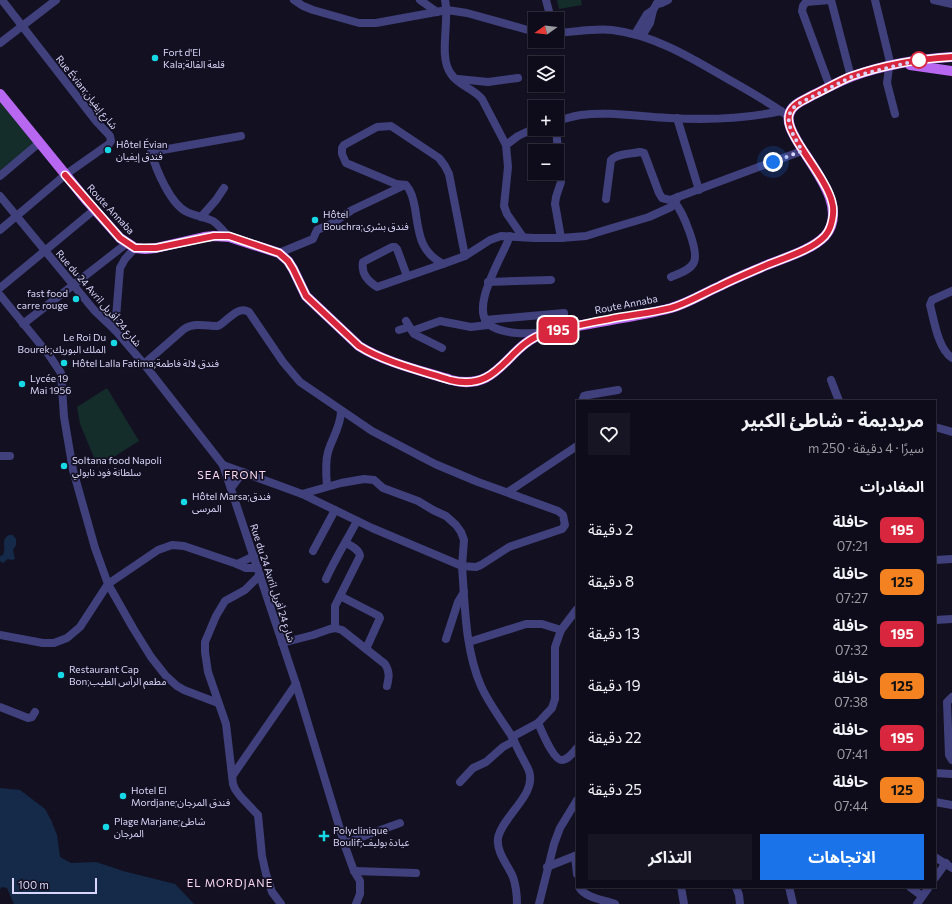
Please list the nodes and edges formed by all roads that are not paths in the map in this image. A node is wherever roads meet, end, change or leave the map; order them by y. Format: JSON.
{"nodes":[{"id":1,"x":2,"y":0,"type":"edge"},
{"id":2,"x":56,"y":0,"type":"edge"},
{"id":3,"x":294,"y":0,"type":"edge"},
{"id":4,"x":420,"y":0,"type":"edge"},
{"id":5,"x":445,"y":0,"type":"edge"},
{"id":6,"x":546,"y":0,"type":"edge"},
{"id":7,"x":668,"y":0,"type":"edge"},
{"id":8,"x":831,"y":0,"type":"edge"},
{"id":9,"x":875,"y":0,"type":"edge"},
{"id":10,"x":934,"y":0,"type":"edge"},
{"id":11,"x":952,"y":4,"type":"edge"},
{"id":12,"x":656,"y":5,"type":"edge"},
{"id":13,"x":447,"y":10,"type":"junction"},
{"id":14,"x":437,"y":12,"type":"junction"},
{"id":15,"x":549,"y":12,"type":"edge"},
{"id":16,"x":22,"y":25,"type":"junction"},
{"id":17,"x":528,"y":30,"type":"edge"},
{"id":18,"x":564,"y":32,"type":"edge"},
{"id":19,"x":638,"y":35,"type":"junction"},
{"id":20,"x":0,"y":43,"type":"edge"},
{"id":21,"x":952,"y":57,"type":"edge"},
{"id":22,"x":902,"y":64,"type":"junction"},
{"id":23,"x":890,"y":66,"type":"junction"},
{"id":24,"x":952,"y":71,"type":"edge"},
{"id":25,"x":851,"y":77,"type":"junction"},
{"id":26,"x":455,"y":78,"type":"junction"},
{"id":27,"x":518,"y":78,"type":"dead end"},
{"id":28,"x":830,"y":87,"type":"junction"},
{"id":29,"x":1,"y":96,"type":"edge"},
{"id":30,"x":785,"y":114,"type":"junction"},
{"id":31,"x":895,"y":114,"type":"dead end"},
{"id":32,"x":677,"y":118,"type":"junction"},
{"id":33,"x":564,"y":119,"type":"edge"},
{"id":34,"x":528,"y":131,"type":"edge"},
{"id":35,"x":241,"y":136,"type":"dead end"},
{"id":36,"x":557,"y":136,"type":"edge"},
{"id":37,"x":39,"y":143,"type":"junction"},
{"id":38,"x":506,"y":145,"type":"junction"},
{"id":39,"x":802,"y":151,"type":"junction"},
{"id":40,"x":65,"y":175,"type":"junction"},
{"id":41,"x":0,"y":176,"type":"edge"},
{"id":42,"x":406,"y":185,"type":"junction"},
{"id":43,"x":224,"y":188,"type":"dead end"},
{"id":44,"x":699,"y":190,"type":"junction"},
{"id":45,"x":0,"y":196,"type":"edge"},
{"id":46,"x":606,"y":199,"type":"dead end"},
{"id":47,"x":676,"y":200,"type":"junction"},
{"id":48,"x":94,"y":210,"type":"junction"},
{"id":49,"x":16,"y":216,"type":"junction"},
{"id":50,"x":201,"y":218,"type":"junction"},
{"id":51,"x":0,"y":230,"type":"edge"},
{"id":52,"x":229,"y":236,"type":"junction"},
{"id":53,"x":510,"y":236,"type":"junction"},
{"id":54,"x":524,"y":237,"type":"junction"},
{"id":55,"x":561,"y":238,"type":"junction"},
{"id":56,"x":131,"y":246,"type":"junction"},
{"id":57,"x":45,"y":250,"type":"junction"},
{"id":58,"x":279,"y":253,"type":"junction"},
{"id":59,"x":465,"y":256,"type":"junction"},
{"id":60,"x":443,"y":264,"type":"junction"},
{"id":61,"x":406,"y":276,"type":"junction"},
{"id":62,"x":671,"y":277,"type":"dead end"},
{"id":63,"x":551,"y":280,"type":"dead end"},
{"id":64,"x":488,"y":282,"type":"junction"},
{"id":65,"x":74,"y":285,"type":"junction"},
{"id":66,"x":0,"y":288,"type":"edge"},
{"id":67,"x":952,"y":291,"type":"edge"},
{"id":68,"x":0,"y":295,"type":"edge"},
{"id":69,"x":564,"y":312,"type":"dead end"},
{"id":70,"x":487,"y":322,"type":"junction"},
{"id":71,"x":23,"y":324,"type":"junction"},
{"id":72,"x":409,"y":327,"type":"junction"},
{"id":73,"x":115,"y":330,"type":"junction"},
{"id":74,"x":399,"y":330,"type":"dead end"},
{"id":75,"x":547,"y":333,"type":"junction"},
{"id":76,"x":442,"y":348,"type":"dead end"},
{"id":77,"x":952,"y":358,"type":"edge"},
{"id":78,"x":144,"y":364,"type":"junction"},
{"id":79,"x":831,"y":380,"type":"dead end"},
{"id":80,"x":618,"y":390,"type":"dead end"},
{"id":81,"x":582,"y":400,"type":"edge"},
{"id":82,"x":839,"y":400,"type":"edge"},
{"id":83,"x":341,"y":411,"type":"junction"},
{"id":84,"x":936,"y":428,"type":"edge"},
{"id":85,"x":952,"y":432,"type":"edge"},
{"id":86,"x":576,"y":447,"type":"edge"},
{"id":87,"x":0,"y":456,"type":"edge"},
{"id":88,"x":10,"y":456,"type":"dead end"},
{"id":89,"x":223,"y":465,"type":"junction"},
{"id":90,"x":243,"y":472,"type":"junction"},
{"id":91,"x":327,"y":486,"type":"junction"},
{"id":92,"x":231,"y":488,"type":"junction"},
{"id":93,"x":508,"y":492,"type":"junction"},
{"id":94,"x":302,"y":494,"type":"junction"},
{"id":95,"x":335,"y":510,"type":"junction"},
{"id":96,"x":357,"y":521,"type":"junction"},
{"id":97,"x":346,"y":543,"type":"junction"},
{"id":98,"x":313,"y":551,"type":"dead end"},
{"id":99,"x":254,"y":556,"type":"junction"},
{"id":100,"x":952,"y":558,"type":"edge"},
{"id":101,"x":936,"y":560,"type":"edge"},
{"id":102,"x":237,"y":564,"type":"junction"},
{"id":103,"x":462,"y":566,"type":"junction"},
{"id":104,"x":259,"y":572,"type":"junction"},
{"id":105,"x":326,"y":579,"type":"dead end"},
{"id":106,"x":108,"y":584,"type":"junction"},
{"id":107,"x":464,"y":592,"type":"junction"},
{"id":108,"x":340,"y":596,"type":"junction"},
{"id":109,"x":576,"y":610,"type":"edge"},
{"id":110,"x":952,"y":619,"type":"edge"},
{"id":111,"x":936,"y":620,"type":"edge"},
{"id":112,"x":335,"y":628,"type":"junction"},
{"id":113,"x":561,"y":630,"type":"junction"},
{"id":114,"x":0,"y":635,"type":"edge"},
{"id":115,"x":446,"y":639,"type":"dead end"},
{"id":116,"x":469,"y":642,"type":"junction"},
{"id":117,"x":282,"y":643,"type":"junction"},
{"id":118,"x":366,"y":649,"type":"junction"},
{"id":119,"x":296,"y":684,"type":"junction"},
{"id":120,"x":387,"y":686,"type":"dead end"},
{"id":121,"x":952,"y":697,"type":"edge"},
{"id":122,"x":218,"y":703,"type":"junction"},
{"id":123,"x":0,"y":707,"type":"edge"},
{"id":124,"x":35,"y":712,"type":"dead end"},
{"id":125,"x":538,"y":723,"type":"junction"},
{"id":126,"x":513,"y":739,"type":"junction"},
{"id":127,"x":576,"y":749,"type":"edge"},
{"id":128,"x":952,"y":760,"type":"edge"},
{"id":129,"x":936,"y":773,"type":"edge"},
{"id":130,"x":952,"y":774,"type":"edge"},
{"id":131,"x":233,"y":775,"type":"junction"},
{"id":132,"x":460,"y":782,"type":"dead end"},
{"id":133,"x":576,"y":802,"type":"edge"},
{"id":134,"x":936,"y":802,"type":"edge"},
{"id":135,"x":952,"y":805,"type":"edge"},
{"id":136,"x":400,"y":823,"type":"dead end"},
{"id":137,"x":345,"y":843,"type":"junction"},
{"id":138,"x":576,"y":855,"type":"edge"},
{"id":139,"x":936,"y":858,"type":"edge"},
{"id":140,"x":949,"y":866,"type":"edge"},
{"id":141,"x":547,"y":867,"type":"junction"},
{"id":142,"x":354,"y":871,"type":"junction"},
{"id":143,"x":416,"y":873,"type":"dead end"},
{"id":144,"x":936,"y":877,"type":"edge"},
{"id":145,"x":579,"y":888,"type":"edge"},
{"id":146,"x":681,"y":888,"type":"edge"},
{"id":147,"x":736,"y":888,"type":"edge"},
{"id":148,"x":789,"y":888,"type":"edge"},
{"id":149,"x":911,"y":888,"type":"edge"},
{"id":150,"x":928,"y":888,"type":"edge"},
{"id":151,"x":922,"y":896,"type":"junction"},
{"id":152,"x":358,"y":903,"type":"edge"},
{"id":153,"x":281,"y":904,"type":"edge"},
{"id":154,"x":517,"y":904,"type":"edge"},
{"id":155,"x":539,"y":904,"type":"edge"},
{"id":156,"x":616,"y":904,"type":"edge"},
{"id":157,"x":684,"y":904,"type":"edge"},
{"id":158,"x":740,"y":904,"type":"edge"},
{"id":159,"x":793,"y":904,"type":"edge"},
{"id":160,"x":917,"y":904,"type":"edge"}],
"edges":[{"from":1,"to":16,"type":"street","name":"Rue Évian;شارع إيفيان"},
{"from":2,"to":16,"type":"street"},
{"from":3,"to":14,"type":"street"},
{"from":4,"to":14,"type":"street"},
{"from":5,"to":13,"type":"street"},
{"from":6,"to":15,"type":"street"},
{"from":7,"to":12,"type":"street"},
{"from":8,"to":25,"type":"street"},
{"from":8,"to":28,"type":"street"},
{"from":9,"to":23,"type":"street"},
{"from":10,"to":11,"type":"street"},
{"from":12,"to":19,"type":"street"},
{"from":13,"to":14,"type":"street"},
{"from":13,"to":17,"type":"street"},
{"from":13,"to":26,"type":"street"},
{"from":16,"to":20,"type":"street"},
{"from":16,"to":40,"type":"street","name":"Rue Évian;شارع إيفيان"},
{"from":18,"to":19,"type":"street"},
{"from":19,"to":30,"type":"street"},
{"from":21,"to":22,"type":"main road"},
{"from":22,"to":23,"type":"main road"},
{"from":22,"to":24,"type":"main road"},
{"from":23,"to":25,"type":"main road"},
{"from":23,"to":31,"type":"street"},
{"from":25,"to":28,"type":"main road"},
{"from":26,"to":27,"type":"street"},
{"from":26,"to":38,"type":"street"},
{"from":28,"to":30,"type":"main road"},
{"from":29,"to":37,"type":"main road","name":"Route Annaba"},
{"from":30,"to":32,"type":"street"},
{"from":30,"to":39,"type":"main road","name":"Route Annaba"},
{"from":32,"to":33,"type":"street"},
{"from":32,"to":44,"type":"street"},
{"from":34,"to":38,"type":"street"},
{"from":35,"to":50,"type":"street"},
{"from":36,"to":55,"type":"street"},
{"from":37,"to":40,"type":"main road","name":"Route Annaba"},
{"from":37,"to":41,"type":"street"},
{"from":38,"to":54,"type":"street"},
{"from":39,"to":44,"type":"street"},
{"from":39,"to":75,"type":"main road","name":"Route Annaba"},
{"from":40,"to":48,"type":"main road","name":"Route Annaba"},
{"from":40,"to":49,"type":"street","name":"Rue Évian;شارع إيفيان"},
{"from":42,"to":58,"type":"street"},
{"from":42,"to":59,"type":"street"},
{"from":42,"to":60,"type":"street"},
{"from":43,"to":50,"type":"street"},
{"from":44,"to":47,"type":"street"},
{"from":45,"to":49,"type":"street","name":"Rue du 24 Avril شارع 24 أفريل"},
{"from":46,"to":47,"type":"street"},
{"from":47,"to":55,"type":"street"},
{"from":47,"to":62,"type":"street"},
{"from":48,"to":56,"type":"main road","name":"Route Annaba"},
{"from":48,"to":57,"type":"street"},
{"from":49,"to":51,"type":"street","name":"Rue Évian;شارع إيفيان"},
{"from":49,"to":57,"type":"street","name":"Rue du 24 Avril شارع 24 أفريل"},
{"from":50,"to":52,"type":"street"},
{"from":52,"to":56,"type":"main road","name":"Route Annaba"},
{"from":52,"to":58,"type":"main road","name":"Route Annaba"},
{"from":53,"to":54,"type":"street"},
{"from":53,"to":59,"type":"street"},
{"from":53,"to":64,"type":"street"},
{"from":54,"to":55,"type":"street"},
{"from":56,"to":65,"type":"street"},
{"from":56,"to":73,"type":"street"},
{"from":57,"to":65,"type":"street","name":"Rue du 24 Avril شارع 24 أفريل"},
{"from":57,"to":66,"type":"street"},
{"from":58,"to":75,"type":"main road","name":"Route Annaba"},
{"from":59,"to":60,"type":"street"},
{"from":60,"to":61,"type":"street"},
{"from":61,"to":61,"type":"street"},
{"from":63,"to":64,"type":"street"},
{"from":64,"to":70,"type":"street"},
{"from":65,"to":71,"type":"street"},
{"from":65,"to":73,"type":"street","name":"Rue du 24 Avril شارع 24 أفريل"},
{"from":67,"to":77,"type":"street"},
{"from":68,"to":71,"type":"street"},
{"from":69,"to":70,"type":"street"},
{"from":70,"to":72,"type":"street"},
{"from":70,"to":75,"type":"street"},
{"from":71,"to":106,"type":"street"},
{"from":72,"to":74,"type":"street"},
{"from":72,"to":76,"type":"street"},
{"from":73,"to":78,"type":"street","name":"Rue du 24 Avril شارع 24 أفريل"},
{"from":78,"to":83,"type":"street"},
{"from":78,"to":89,"type":"street","name":"Rue du 24 Avril شارع 24 أفريل"},
{"from":79,"to":82,"type":"street"},
{"from":80,"to":81,"type":"street"},
{"from":83,"to":91,"type":"street"},
{"from":83,"to":93,"type":"street"},
{"from":84,"to":85,"type":"street"},
{"from":86,"to":93,"type":"street"},
{"from":87,"to":88,"type":"street"},
{"from":89,"to":90,"type":"street"},
{"from":89,"to":92,"type":"street","name":"Rue du 24 Avril شارع 24 أفريل"},
{"from":90,"to":92,"type":"street"},
{"from":90,"to":94,"type":"street"},
{"from":91,"to":94,"type":"street"},
{"from":91,"to":103,"type":"street"},
{"from":92,"to":99,"type":"street","name":"Rue du 24 Avril شارع 24 أفريل"},
{"from":93,"to":103,"type":"street"},
{"from":94,"to":95,"type":"street"},
{"from":95,"to":96,"type":"street"},
{"from":95,"to":98,"type":"street"},
{"from":96,"to":97,"type":"street"},
{"from":96,"to":103,"type":"street"},
{"from":97,"to":105,"type":"street"},
{"from":97,"to":108,"type":"street"},
{"from":99,"to":102,"type":"street"},
{"from":99,"to":104,"type":"street","name":"Rue du 24 Avril شارع 24 أفريل"},
{"from":100,"to":101,"type":"street"},
{"from":102,"to":104,"type":"street"},
{"from":102,"to":106,"type":"street"},
{"from":103,"to":107,"type":"street"},
{"from":104,"to":117,"type":"street","name":"Rue du 24 Avril شارع 24 أفريل"},
{"from":104,"to":122,"type":"street"},
{"from":106,"to":114,"type":"street"},
{"from":106,"to":122,"type":"street"},
{"from":107,"to":115,"type":"street"},
{"from":107,"to":116,"type":"street"},
{"from":108,"to":112,"type":"street"},
{"from":108,"to":118,"type":"street"},
{"from":109,"to":113,"type":"street"},
{"from":110,"to":111,"type":"street"},
{"from":112,"to":117,"type":"street"},
{"from":112,"to":118,"type":"street"},
{"from":113,"to":116,"type":"street"},
{"from":113,"to":125,"type":"street"},
{"from":116,"to":126,"type":"street"},
{"from":117,"to":119,"type":"street","name":"Rue du 24 Avril شارع 24 أفريل"},
{"from":118,"to":120,"type":"street"},
{"from":119,"to":131,"type":"street"},
{"from":119,"to":137,"type":"street","name":"Rue du 24 Avril شارع 24 أفريل"},
{"from":121,"to":128,"type":"street"},
{"from":122,"to":131,"type":"street"},
{"from":123,"to":124,"type":"street"},
{"from":125,"to":126,"type":"street"},
{"from":125,"to":127,"type":"street"},
{"from":126,"to":132,"type":"street"},
{"from":126,"to":154,"type":"street"},
{"from":129,"to":130,"type":"street"},
{"from":131,"to":153,"type":"street"},
{"from":133,"to":141,"type":"street"},
{"from":134,"to":135,"type":"street"},
{"from":136,"to":137,"type":"street"},
{"from":137,"to":142,"type":"street","name":"Rue du 24 Avril شارع 24 أفريل"},
{"from":138,"to":141,"type":"street"},
{"from":139,"to":140,"type":"street"},
{"from":140,"to":144,"type":"street"},
{"from":141,"to":155,"type":"street"},
{"from":142,"to":143,"type":"street"},
{"from":142,"to":152,"type":"street","name":"Rue du 24 Avril شارع 24 أفريل"},
{"from":145,"to":156,"type":"street"},
{"from":146,"to":157,"type":"street"},
{"from":147,"to":158,"type":"street"},
{"from":148,"to":159,"type":"street"},
{"from":149,"to":151,"type":"street"},
{"from":150,"to":151,"type":"street"},
{"from":151,"to":160,"type":"street"}]}
